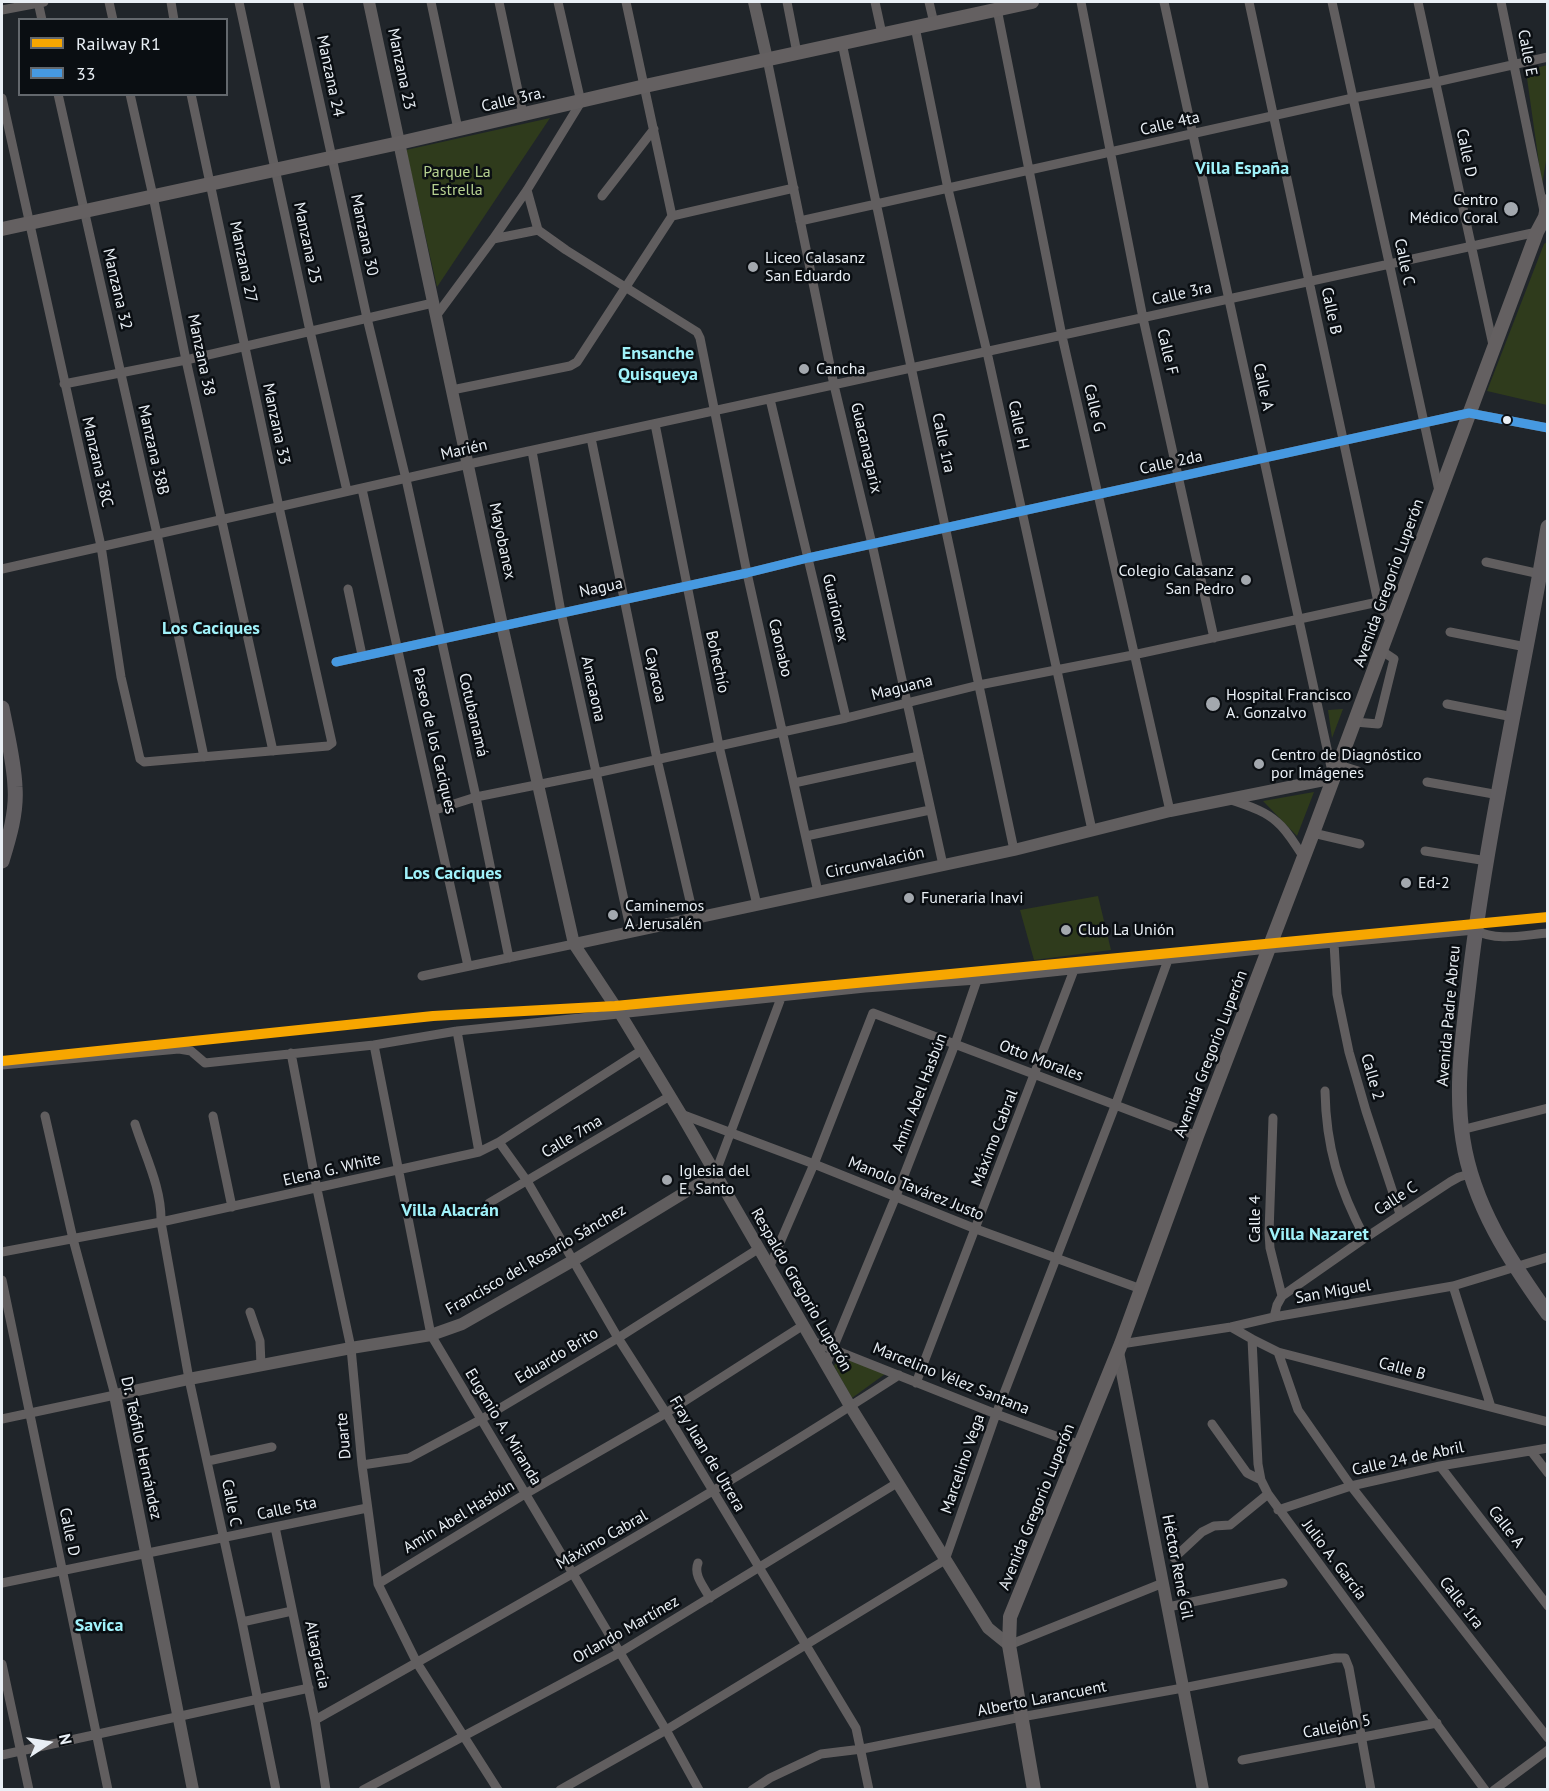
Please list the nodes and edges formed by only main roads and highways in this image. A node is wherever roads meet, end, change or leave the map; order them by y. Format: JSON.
{"nodes":[{"id":1,"x":1032,"y":2,"type":"edge"},
{"id":2,"x":989,"y":7,"type":"edge"},
{"id":3,"x":1548,"y":201,"type":"edge"},
{"id":4,"x":1543,"y":225,"type":"edge"},
{"id":5,"x":2,"y":229,"type":"edge"},
{"id":6,"x":1548,"y":527,"type":"edge"},
{"id":7,"x":2,"y":708,"type":"edge"},
{"id":8,"x":2,"y":861,"type":"edge"},
{"id":9,"x":1548,"y":1314,"type":"edge"},
{"id":10,"x":1034,"y":1790,"type":"edge"}],
"edges":[{"from":1,"to":2,"type":"main road","name":"Calle 3ra."},
{"from":2,"to":5,"type":"main road","name":"Calle 3ra."},
{"from":3,"to":4,"type":"main road","name":"Avenida Gregorio Luperón"},
{"from":4,"to":10,"type":"main road","name":"Avenida Gregorio Luperón"},
{"from":6,"to":9,"type":"main road","name":"Avenida Padre Abreu"},
{"from":7,"to":8,"type":"main road"}]}
